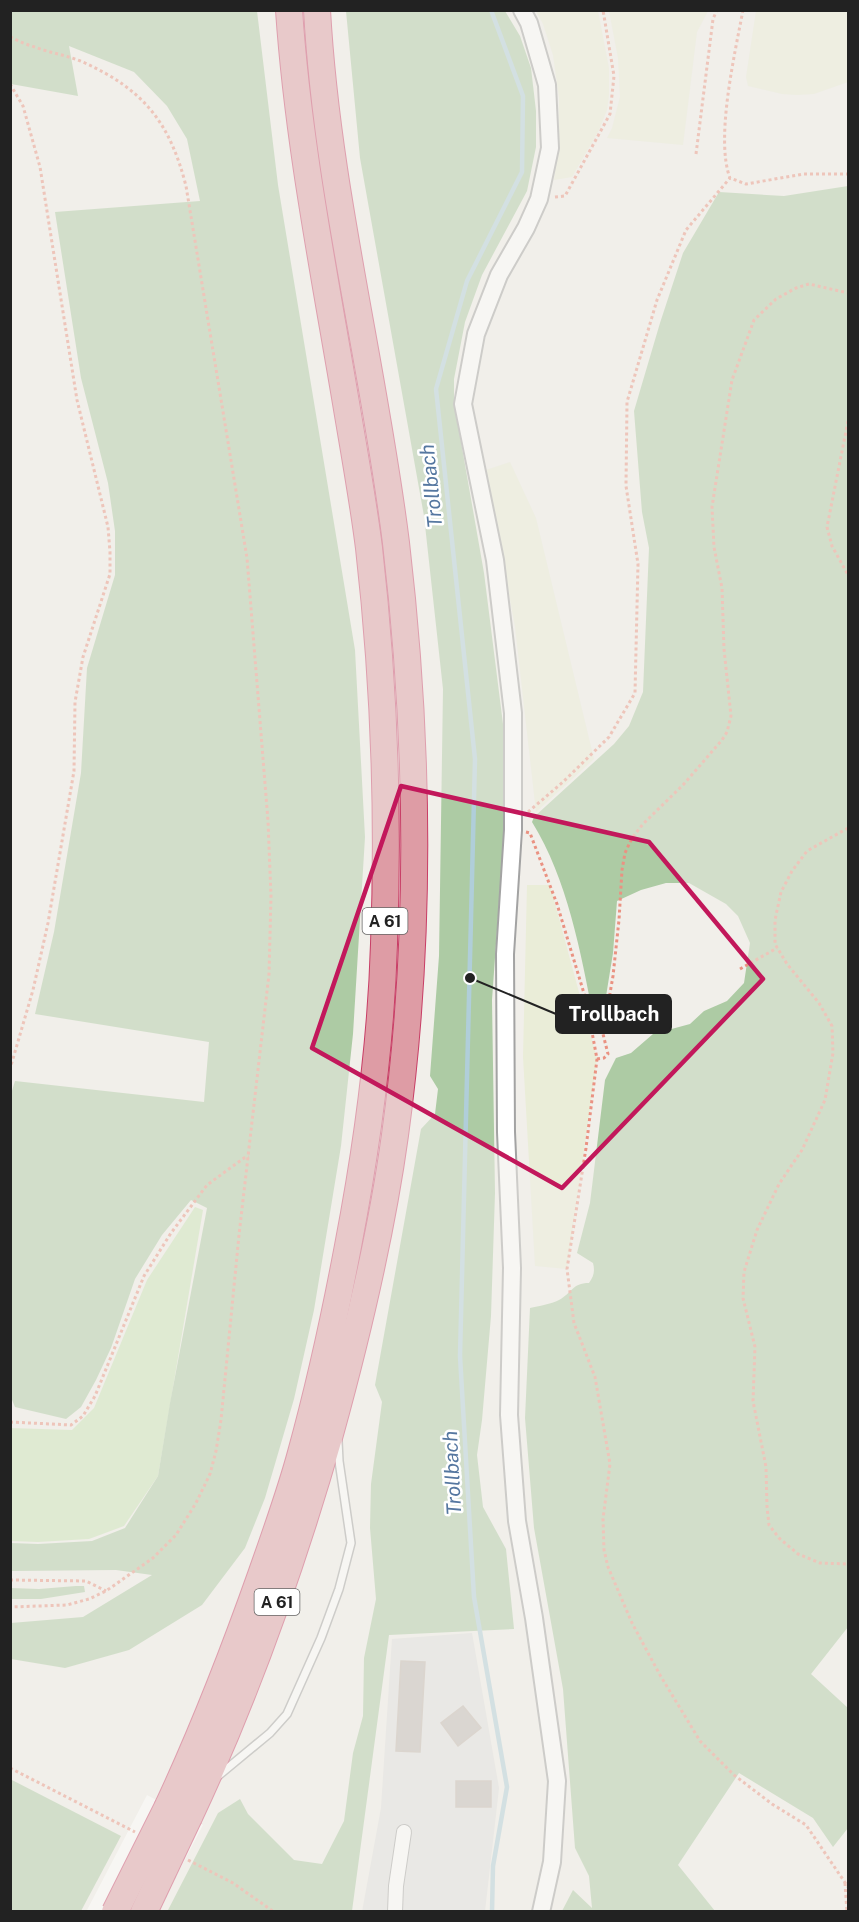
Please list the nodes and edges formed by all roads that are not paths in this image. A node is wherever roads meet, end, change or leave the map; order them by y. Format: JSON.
{"nodes":[{"id":1,"x":289,"y":10,"type":"edge"},
{"id":2,"x":316,"y":10,"type":"edge"},
{"id":3,"x":522,"y":10,"type":"edge"},
{"id":4,"x":337,"y":1409,"type":"junction"},
{"id":5,"x":202,"y":1790,"type":"junction"},
{"id":6,"x":178,"y":1812,"type":"junction"},
{"id":7,"x":404,"y":1832,"type":"dead end"},
{"id":8,"x":115,"y":1911,"type":"edge"},
{"id":9,"x":144,"y":1911,"type":"edge"},
{"id":10,"x":395,"y":1911,"type":"edge"},
{"id":11,"x":541,"y":1911,"type":"edge"}],
"edges":[{"from":1,"to":6,"type":"highway","number":"A 61"},
{"from":2,"to":4,"type":"highway","number":"A 61"},
{"from":3,"to":11,"type":"street"},
{"from":4,"to":5,"type":"highway","number":"A 61"},
{"from":4,"to":5,"type":"lane"},
{"from":5,"to":6,"type":"highway","number":"A 61"},
{"from":6,"to":8,"type":"highway","number":"A 61","bridge":true},
{"from":6,"to":9,"type":"highway","number":"A 61","bridge":true},
{"from":7,"to":10,"type":"street"}]}
